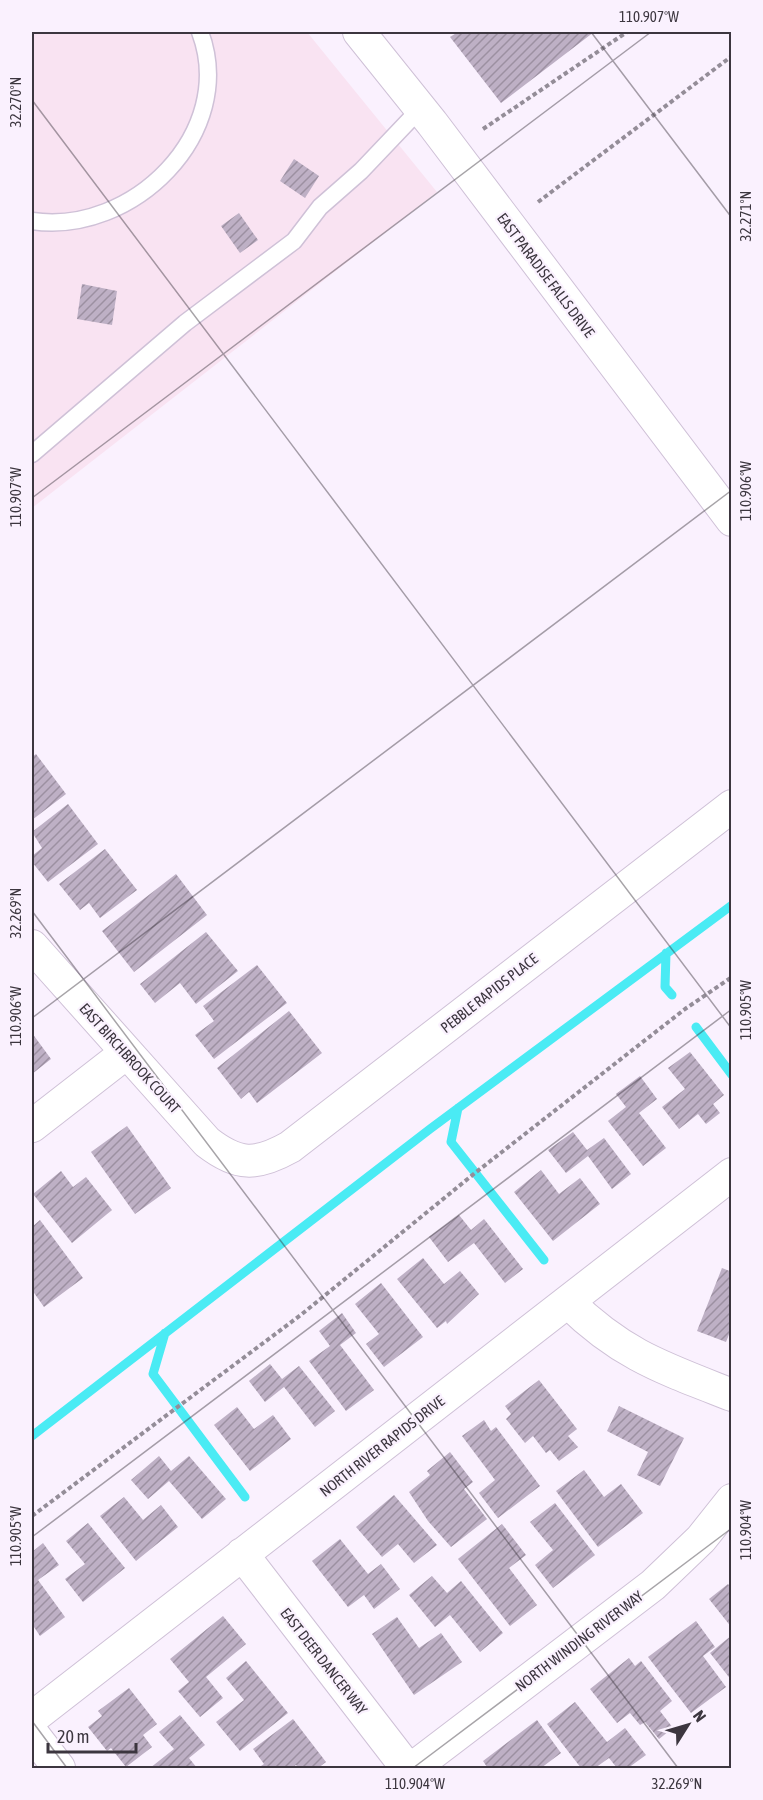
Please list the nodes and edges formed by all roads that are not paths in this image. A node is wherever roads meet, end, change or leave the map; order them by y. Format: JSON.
{"nodes":[{"id":1,"x":200,"y":32,"type":"edge"},
{"id":2,"x":359,"y":32,"type":"edge"},
{"id":3,"x":420,"y":109,"type":"junction"},
{"id":4,"x":32,"y":220,"type":"edge"},
{"id":5,"x":32,"y":454,"type":"edge"},
{"id":6,"x":732,"y":520,"type":"edge"},
{"id":7,"x":732,"y":806,"type":"edge"},
{"id":8,"x":32,"y":946,"type":"edge"},
{"id":9,"x":126,"y":1053,"type":"junction"},
{"id":10,"x":32,"y":1126,"type":"edge"},
{"id":11,"x":237,"y":1160,"type":"joint"},
{"id":12,"x":732,"y":1174,"type":"edge"},
{"id":13,"x":568,"y":1302,"type":"junction"},
{"id":14,"x":732,"y":1395,"type":"edge"},
{"id":15,"x":732,"y":1500,"type":"edge"},
{"id":16,"x":242,"y":1554,"type":"junction"},
{"id":17,"x":32,"y":1718,"type":"edge"},
{"id":18,"x":32,"y":1733,"type":"edge"},
{"id":19,"x":59,"y":1768,"type":"edge"},
{"id":20,"x":407,"y":1768,"type":"edge"},
{"id":21,"x":413,"y":1768,"type":"edge"}],
"edges":[{"from":1,"to":4,"type":"lane"},
{"from":2,"to":3,"type":"street","name":"EAST PARADISE FALLS DRIVE"},
{"from":3,"to":5,"type":"lane"},
{"from":3,"to":6,"type":"street","name":"EAST PARADISE FALLS DRIVE"},
{"from":7,"to":11,"type":"street","name":"PEBBLE RAPIDS PLACE"},
{"from":8,"to":9,"type":"street","name":"EAST BIRCHBROOK COURT"},
{"from":9,"to":10,"type":"street"},
{"from":9,"to":11,"type":"street","name":"EAST BIRCHBROOK COURT"},
{"from":12,"to":13,"type":"street","name":"NORTH RIVER RAPIDS DRIVE"},
{"from":13,"to":14,"type":"street"},
{"from":13,"to":16,"type":"street","name":"NORTH RIVER RAPIDS DRIVE"},
{"from":15,"to":21,"type":"street","name":"NORTH WINDING RIVER WAY"},
{"from":16,"to":17,"type":"street","name":"NORTH RIVER RAPIDS DRIVE"},
{"from":16,"to":20,"type":"street","name":"EAST DEER DANCER WAY"},
{"from":18,"to":19,"type":"street"}]}
